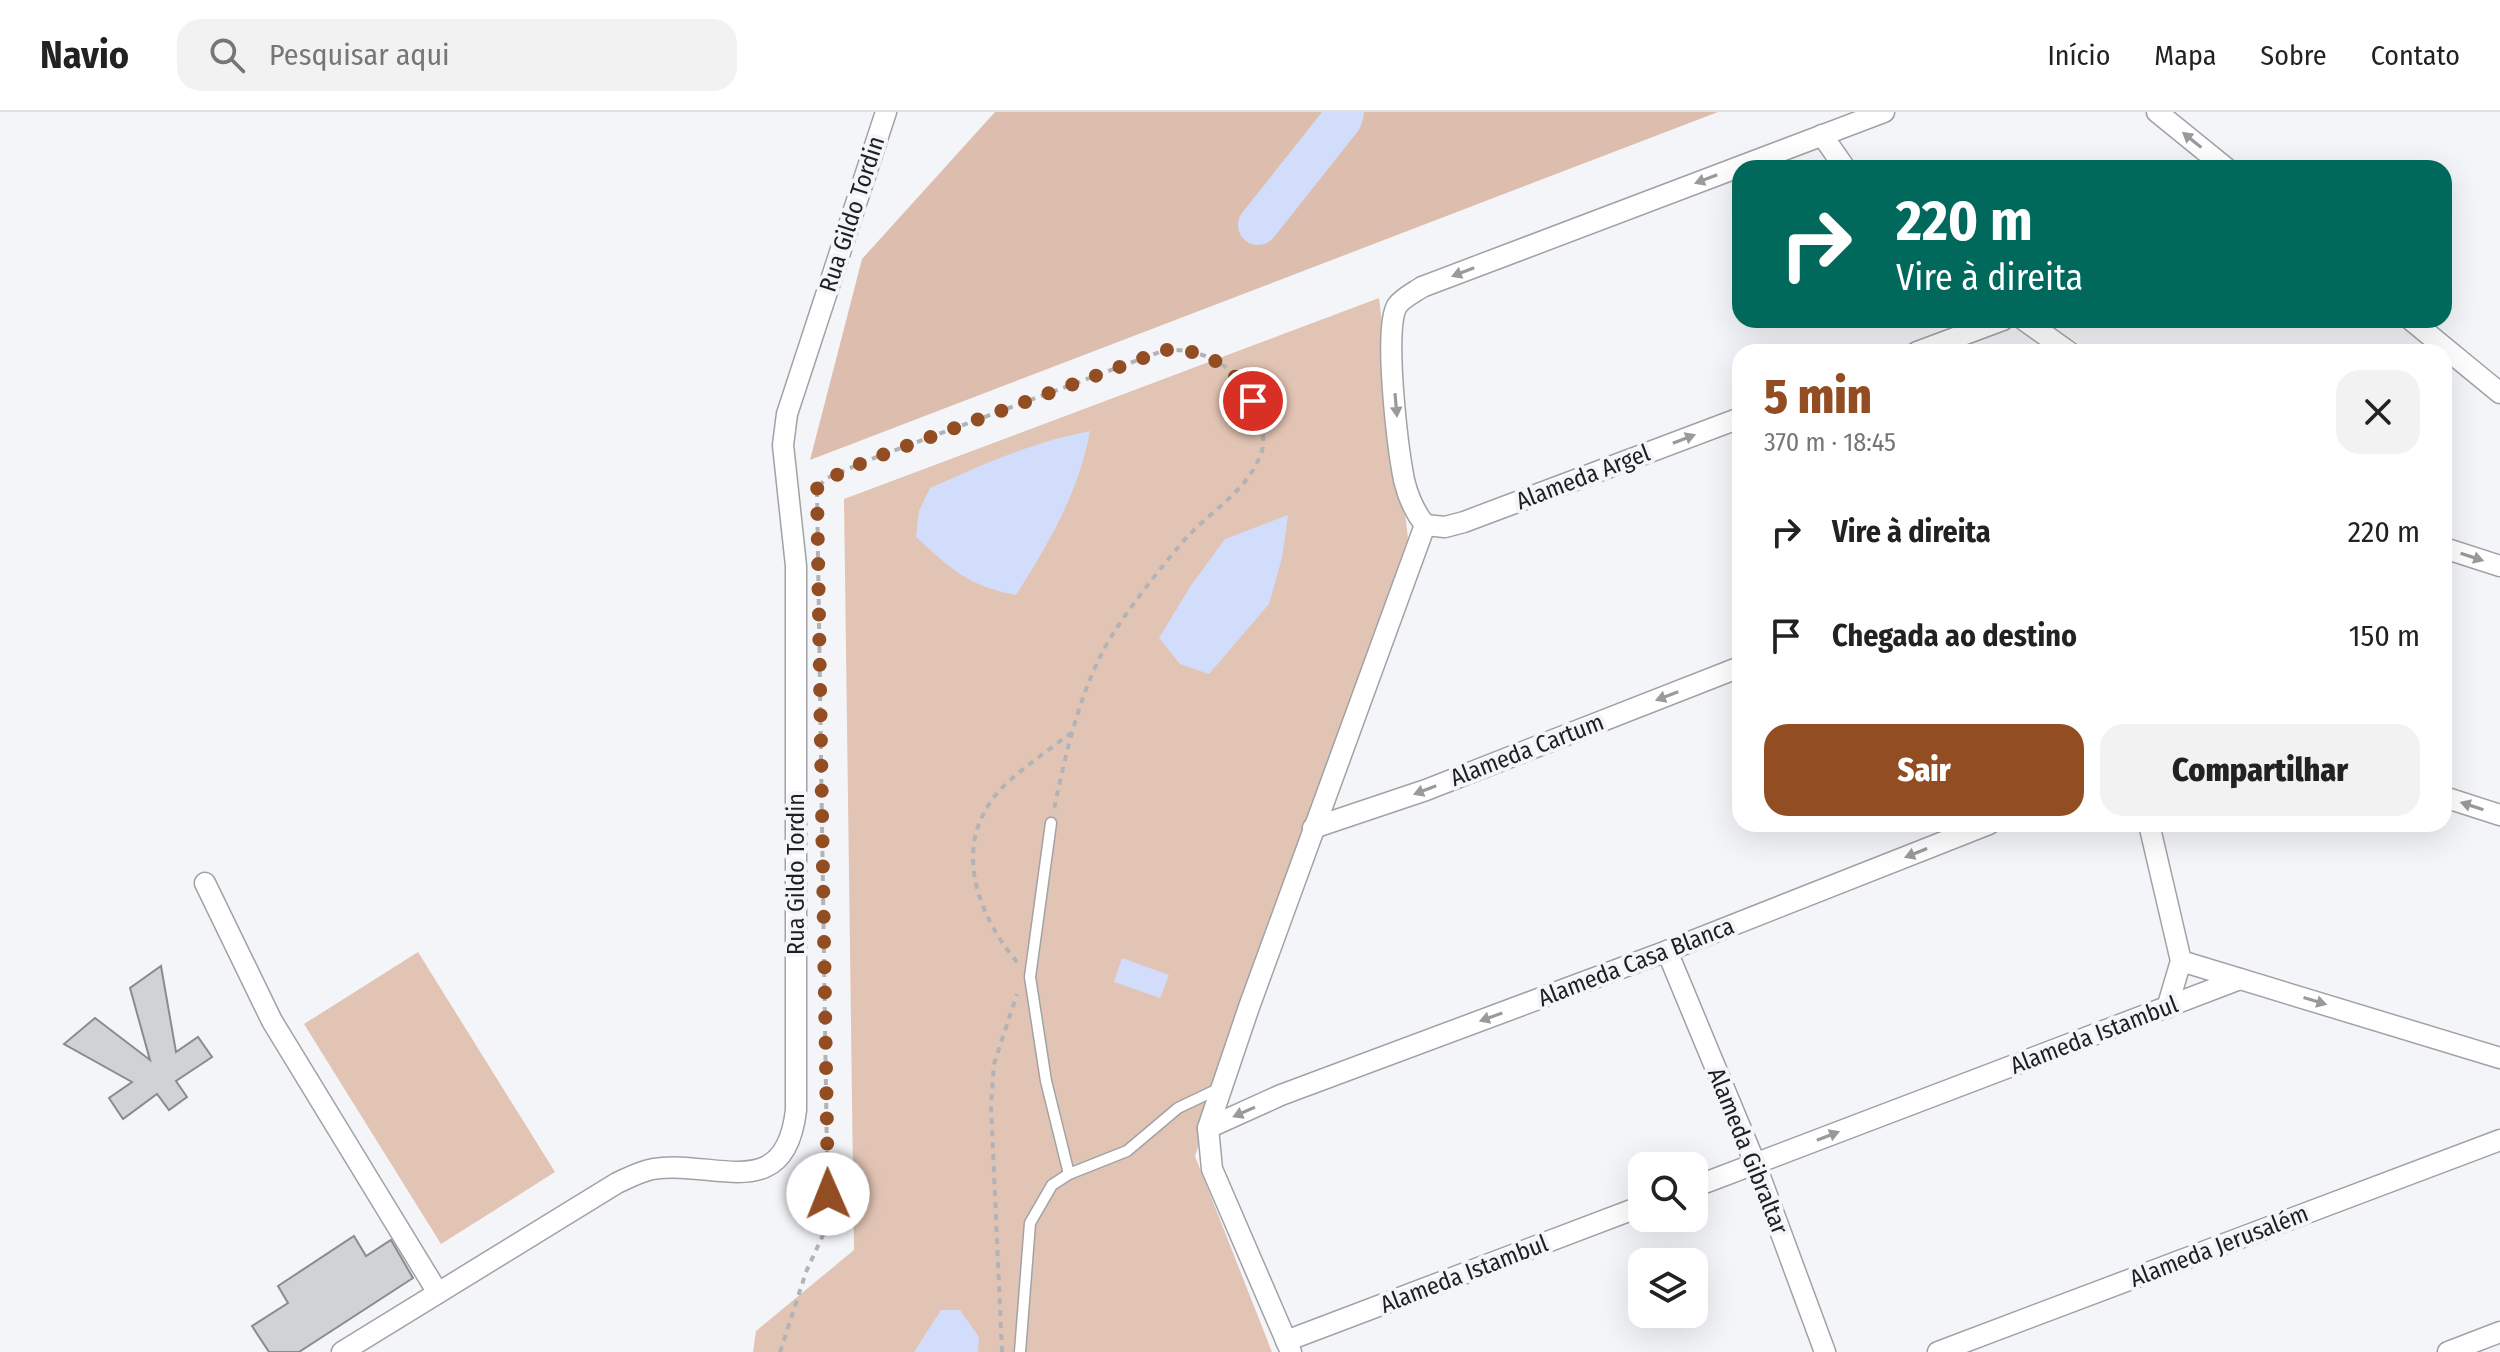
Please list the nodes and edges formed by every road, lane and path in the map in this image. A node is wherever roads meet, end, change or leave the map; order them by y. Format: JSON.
{"nodes":[{"id":1,"x":886,"y":112,"type":"edge"},
{"id":2,"x":1884,"y":112,"type":"edge"},
{"id":3,"x":2157,"y":112,"type":"edge"},
{"id":4,"x":1822,"y":135,"type":"junction"},
{"id":5,"x":1756,"y":160,"type":"edge"},
{"id":6,"x":1839,"y":160,"type":"edge"},
{"id":7,"x":2216,"y":160,"type":"edge"},
{"id":8,"x":1732,"y":169,"type":"edge"},
{"id":9,"x":1982,"y":328,"type":"edge"},
{"id":10,"x":2035,"y":328,"type":"edge"},
{"id":11,"x":2421,"y":328,"type":"edge"},
{"id":12,"x":1938,"y":344,"type":"edge"},
{"id":13,"x":2058,"y":344,"type":"edge"},
{"id":14,"x":2440,"y":344,"type":"edge"},
{"id":15,"x":2452,"y":354,"type":"edge"},
{"id":16,"x":2500,"y":393,"type":"edge"},
{"id":17,"x":1732,"y":421,"type":"edge"},
{"id":18,"x":1425,"y":525,"type":"junction"},
{"id":19,"x":2452,"y":551,"type":"edge"},
{"id":20,"x":2500,"y":566,"type":"edge"},
{"id":21,"x":1732,"y":670,"type":"edge"},
{"id":22,"x":1073,"y":731,"type":"junction"},
{"id":23,"x":2452,"y":800,"type":"edge"},
{"id":24,"x":2500,"y":815,"type":"edge"},
{"id":25,"x":1051,"y":823,"type":"joint"},
{"id":26,"x":1313,"y":828,"type":"junction"},
{"id":27,"x":1969,"y":832,"type":"edge"},
{"id":28,"x":2151,"y":832,"type":"edge"},
{"id":29,"x":205,"y":883,"type":"dead end"},
{"id":30,"x":1667,"y":951,"type":"junction"},
{"id":31,"x":2181,"y":961,"type":"junction"},
{"id":32,"x":1030,"y":977,"type":"junction"},
{"id":33,"x":2240,"y":979,"type":"junction"},
{"id":34,"x":2167,"y":1008,"type":"junction"},
{"id":35,"x":2500,"y":1058,"type":"edge"},
{"id":36,"x":1222,"y":1083,"type":"junction"},
{"id":37,"x":1208,"y":1128,"type":"junction"},
{"id":38,"x":2500,"y":1140,"type":"edge"},
{"id":39,"x":1755,"y":1163,"type":"junction"},
{"id":40,"x":1069,"y":1174,"type":"junction"},
{"id":41,"x":1708,"y":1181,"type":"edge"},
{"id":42,"x":1628,"y":1212,"type":"edge"},
{"id":43,"x":438,"y":1293,"type":"junction"},
{"id":44,"x":2500,"y":1332,"type":"edge"},
{"id":45,"x":1288,"y":1347,"type":"edge"},
{"id":46,"x":342,"y":1352,"type":"edge"},
{"id":47,"x":780,"y":1352,"type":"edge"},
{"id":48,"x":1002,"y":1352,"type":"edge"},
{"id":49,"x":1020,"y":1352,"type":"edge"},
{"id":50,"x":1825,"y":1352,"type":"edge"},
{"id":51,"x":1938,"y":1352,"type":"edge"},
{"id":52,"x":2448,"y":1352,"type":"edge"}],
"edges":[{"from":1,"to":43,"type":"street","name":"Rua Gildo Tordin"},
{"from":2,"to":4,"type":"street"},
{"from":7,"to":3,"type":"street","one_way":true},
{"from":4,"to":5,"type":"street","one_way":true},
{"from":4,"to":6,"type":"street"},
{"from":8,"to":18,"type":"street","one_way":true},
{"from":9,"to":12,"type":"street"},
{"from":10,"to":13,"type":"street"},
{"from":11,"to":14,"type":"street"},
{"from":15,"to":16,"type":"street"},
{"from":18,"to":17,"type":"street","name":"Alameda Argel","one_way":true},
{"from":18,"to":26,"type":"street"},
{"from":19,"to":20,"type":"street","one_way":true},
{"from":21,"to":26,"type":"street","name":"Alameda Cartum","one_way":true},
{"from":22,"to":25,"type":"path"},
{"from":22,"to":32,"type":"path"},
{"from":22,"to":47,"type":"path"},
{"from":24,"to":23,"type":"street","one_way":true},
{"from":25,"to":32,"type":"lane"},
{"from":26,"to":36,"type":"street"},
{"from":27,"to":30,"type":"street","name":"Alameda Casa Blanca","one_way":true},
{"from":28,"to":31,"type":"street"},
{"from":29,"to":43,"type":"street"},
{"from":30,"to":37,"type":"street","name":"Alameda Casa Blanca","one_way":true},
{"from":30,"to":39,"type":"street","name":"Alameda Gibraltar"},
{"from":31,"to":33,"type":"street"},
{"from":31,"to":34,"type":"street"},
{"from":32,"to":40,"type":"lane"},
{"from":32,"to":48,"type":"path"},
{"from":33,"to":34,"type":"street","name":"Alameda Istambul"},
{"from":33,"to":35,"type":"street","one_way":true},
{"from":39,"to":34,"type":"street","name":"Alameda Istambul","one_way":true},
{"from":36,"to":37,"type":"street"},
{"from":36,"to":40,"type":"lane"},
{"from":37,"to":45,"type":"street"},
{"from":38,"to":51,"type":"street","name":"Alameda Jerusalém"},
{"from":39,"to":41,"type":"street","name":"Alameda Istambul"},
{"from":39,"to":50,"type":"street","name":"Alameda Gibraltar"},
{"from":40,"to":49,"type":"lane"},
{"from":42,"to":45,"type":"street","name":"Alameda Istambul"},
{"from":43,"to":46,"type":"street","name":"Rua Gildo Tordin"},
{"from":44,"to":52,"type":"street"}]}
